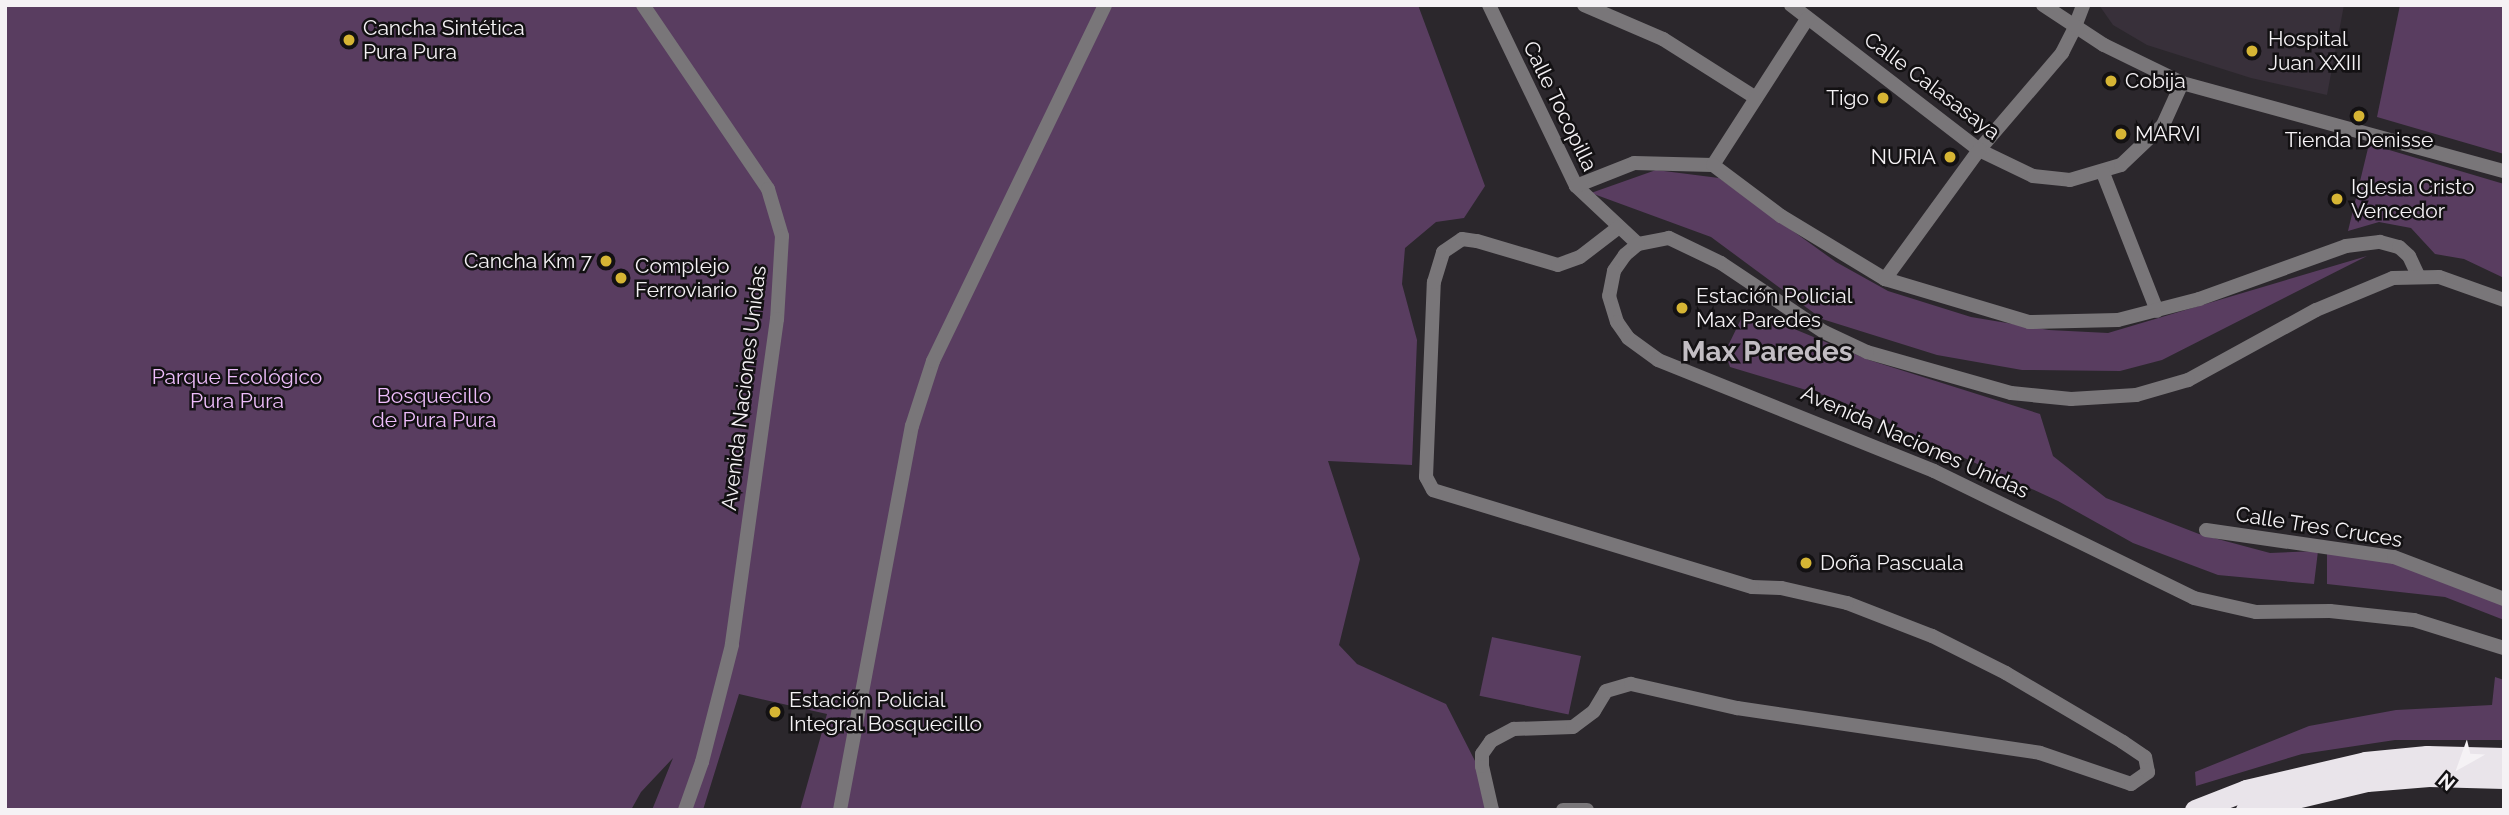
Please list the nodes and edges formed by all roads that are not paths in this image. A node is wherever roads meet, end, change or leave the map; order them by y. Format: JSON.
{"nodes":[{"id":1,"x":643,"y":5,"type":"edge"},
{"id":2,"x":1105,"y":5,"type":"edge"},
{"id":3,"x":1489,"y":5,"type":"edge"},
{"id":4,"x":1584,"y":5,"type":"edge"},
{"id":5,"x":1791,"y":5,"type":"edge"},
{"id":6,"x":2043,"y":5,"type":"edge"},
{"id":7,"x":2083,"y":5,"type":"edge"},
{"id":8,"x":1807,"y":19,"type":"junction"},
{"id":9,"x":2074,"y":29,"type":"junction"},
{"id":10,"x":2182,"y":83,"type":"junction"},
{"id":11,"x":1756,"y":98,"type":"junction"},
{"id":12,"x":1979,"y":150,"type":"junction"},
{"id":13,"x":1713,"y":165,"type":"junction"},
{"id":14,"x":2504,"y":171,"type":"edge"},
{"id":15,"x":2103,"y":173,"type":"junction"},
{"id":16,"x":1576,"y":186,"type":"junction"},
{"id":17,"x":1619,"y":227,"type":"junction"},
{"id":18,"x":1638,"y":244,"type":"junction"},
{"id":19,"x":2418,"y":275,"type":"junction"},
{"id":20,"x":1885,"y":279,"type":"junction"},
{"id":21,"x":2504,"y":300,"type":"edge"},
{"id":22,"x":2157,"y":311,"type":"junction"},
{"id":23,"x":2206,"y":530,"type":"dead end"},
{"id":24,"x":2504,"y":599,"type":"edge"},
{"id":25,"x":2504,"y":648,"type":"edge"},
{"id":26,"x":2504,"y":758,"type":"edge"},
{"id":27,"x":2504,"y":778,"type":"edge"},
{"id":28,"x":685,"y":810,"type":"edge"},
{"id":29,"x":840,"y":810,"type":"edge"},
{"id":30,"x":1492,"y":810,"type":"edge"},
{"id":31,"x":1563,"y":810,"type":"edge"},
{"id":32,"x":1587,"y":810,"type":"edge"},
{"id":33,"x":2195,"y":810,"type":"edge"},
{"id":34,"x":2246,"y":810,"type":"edge"}],
"edges":[{"from":1,"to":28,"type":"street","name":"Avenida Naciones Unidas"},
{"from":2,"to":29,"type":"street"},
{"from":3,"to":16,"type":"street","name":"Calle Tocopilla"},
{"from":4,"to":11,"type":"street"},
{"from":5,"to":8,"type":"street","name":"Calle Calasasaya"},
{"from":6,"to":9,"type":"street"},
{"from":7,"to":9,"type":"street"},
{"from":8,"to":11,"type":"street"},
{"from":8,"to":12,"type":"street","name":"Calle Calasasaya"},
{"from":9,"to":10,"type":"street"},
{"from":9,"to":12,"type":"street"},
{"from":10,"to":14,"type":"street"},
{"from":10,"to":15,"type":"street","name":"Calle Calasasaya"},
{"from":11,"to":13,"type":"street"},
{"from":12,"to":15,"type":"street","name":"Calle Calasasaya"},
{"from":12,"to":20,"type":"street"},
{"from":13,"to":16,"type":"street"},
{"from":13,"to":20,"type":"street"},
{"from":15,"to":22,"type":"street"},
{"from":16,"to":17,"type":"street","name":"Calle Tocopilla"},
{"from":17,"to":18,"type":"street","name":"Calle Tocopilla"},
{"from":17,"to":30,"type":"street"},
{"from":18,"to":19,"type":"street"},
{"from":18,"to":25,"type":"street","name":"Avenida Naciones Unidas"},
{"from":19,"to":21,"type":"street"},
{"from":19,"to":22,"type":"street"},
{"from":20,"to":22,"type":"street"},
{"from":23,"to":24,"type":"street","name":"Calle Tres Cruces"},
{"from":26,"to":33,"type":"highway"},
{"from":27,"to":34,"type":"highway"},
{"from":31,"to":32,"type":"street"}]}
